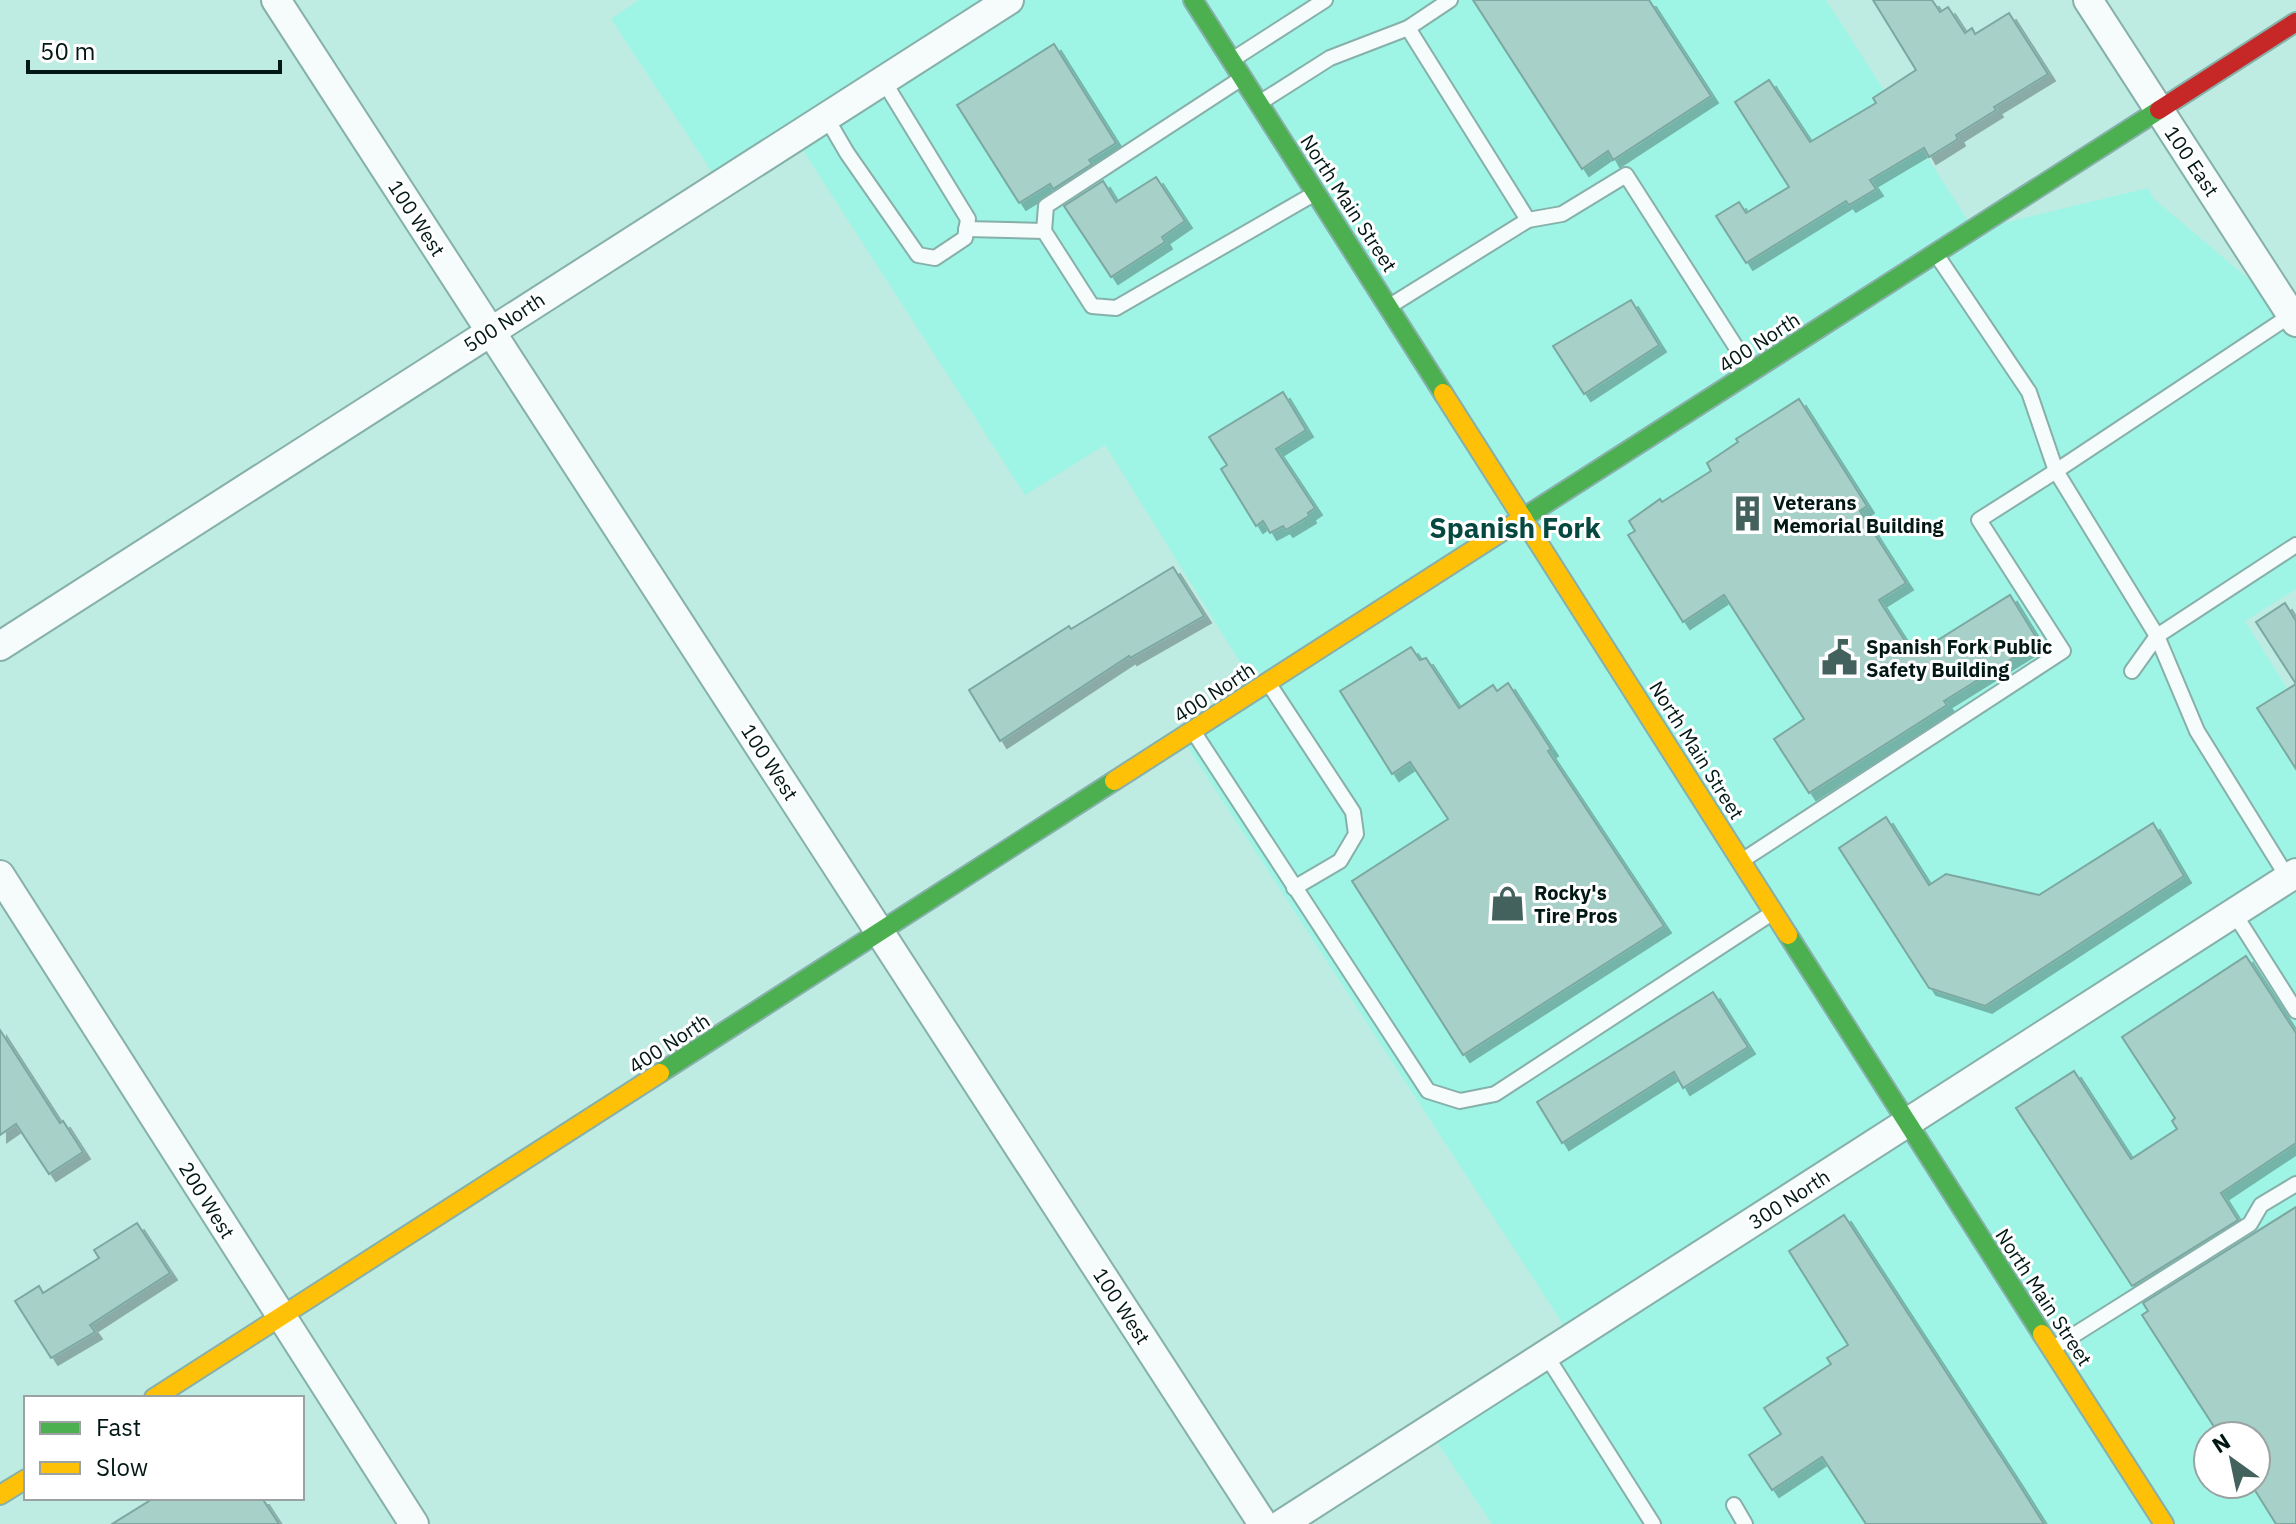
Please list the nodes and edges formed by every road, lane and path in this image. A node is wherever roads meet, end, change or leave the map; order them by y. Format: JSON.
{"nodes":[{"id":1,"x":276,"y":0,"type":"edge"},
{"id":2,"x":1009,"y":0,"type":"edge"},
{"id":3,"x":1193,"y":0,"type":"edge"},
{"id":4,"x":1325,"y":0,"type":"edge"},
{"id":5,"x":1450,"y":0,"type":"edge"},
{"id":6,"x":2088,"y":0,"type":"edge"},
{"id":7,"x":2296,"y":22,"type":"edge"},
{"id":8,"x":1408,"y":28,"type":"junction"},
{"id":9,"x":1231,"y":60,"type":"junction"},
{"id":10,"x":1243,"y":78,"type":"junction"},
{"id":11,"x":883,"y":80,"type":"junction"},
{"id":12,"x":1259,"y":104,"type":"junction"},
{"id":13,"x":2158,"y":111,"type":"junction"},
{"id":14,"x":826,"y":117,"type":"junction"},
{"id":15,"x":1316,"y":192,"type":"junction"},
{"id":16,"x":1528,"y":220,"type":"junction"},
{"id":17,"x":966,"y":229,"type":"junction"},
{"id":18,"x":1044,"y":231,"type":"junction"},
{"id":19,"x":1936,"y":254,"type":"junction"},
{"id":20,"x":1389,"y":307,"type":"junction"},
{"id":21,"x":2294,"y":319,"type":"edge"},
{"id":22,"x":492,"y":330,"type":"junction"},
{"id":23,"x":1752,"y":372,"type":"junction"},
{"id":24,"x":2056,"y":471,"type":"junction"},
{"id":25,"x":1525,"y":518,"type":"junction"},
{"id":26,"x":2296,"y":545,"type":"edge"},
{"id":27,"x":2157,"y":636,"type":"junction"},
{"id":28,"x":0,"y":646,"type":"edge"},
{"id":29,"x":2132,"y":671,"type":"dead end"},
{"id":30,"x":1268,"y":683,"type":"junction"},
{"id":31,"x":1193,"y":731,"type":"junction"},
{"id":32,"x":1741,"y":861,"type":"junction"},
{"id":33,"x":0,"y":875,"type":"edge"},
{"id":34,"x":2292,"y":876,"type":"edge"},
{"id":35,"x":1294,"y":888,"type":"junction"},
{"id":36,"x":1773,"y":912,"type":"junction"},
{"id":37,"x":2234,"y":913,"type":"junction"},
{"id":38,"x":880,"y":933,"type":"junction"},
{"id":39,"x":2296,"y":1011,"type":"edge"},
{"id":40,"x":1906,"y":1125,"type":"junction"},
{"id":41,"x":2296,"y":1184,"type":"edge"},
{"id":42,"x":282,"y":1318,"type":"junction"},
{"id":43,"x":2052,"y":1349,"type":"junction"},
{"id":44,"x":1546,"y":1355,"type":"junction"},
{"id":45,"x":157,"y":1396,"type":"edge"},
{"id":46,"x":24,"y":1480,"type":"edge"},
{"id":47,"x":0,"y":1495,"type":"edge"},
{"id":48,"x":1734,"y":1505,"type":"dead end"},
{"id":49,"x":414,"y":1524,"type":"edge"},
{"id":50,"x":1263,"y":1524,"type":"edge"},
{"id":51,"x":1282,"y":1524,"type":"edge"},
{"id":52,"x":1653,"y":1524,"type":"edge"},
{"id":53,"x":1745,"y":1524,"type":"edge"},
{"id":54,"x":2164,"y":1524,"type":"edge"}],
"edges":[{"from":1,"to":22,"type":"street","name":"100 West"},
{"from":2,"to":11,"type":"street","name":"500 North"},
{"from":3,"to":9,"type":"main road","name":"North Main Street"},
{"from":4,"to":9,"type":"lane"},
{"from":5,"to":8,"type":"lane"},
{"from":6,"to":13,"type":"street","name":"100 East"},
{"from":7,"to":13,"type":"main road","name":"400 North"},
{"from":8,"to":12,"type":"lane"},
{"from":8,"to":16,"type":"lane"},
{"from":9,"to":10,"type":"main road","name":"North Main Street"},
{"from":10,"to":12,"type":"main road","name":"North Main Street"},
{"from":10,"to":18,"type":"lane"},
{"from":11,"to":14,"type":"street","name":"500 North"},
{"from":11,"to":17,"type":"lane"},
{"from":12,"to":15,"type":"main road","name":"North Main Street"},
{"from":13,"to":19,"type":"main road","name":"400 North"},
{"from":13,"to":21,"type":"street","name":"100 East"},
{"from":14,"to":17,"type":"lane"},
{"from":14,"to":22,"type":"street","name":"500 North"},
{"from":15,"to":18,"type":"lane"},
{"from":15,"to":20,"type":"main road","name":"North Main Street"},
{"from":16,"to":20,"type":"lane"},
{"from":16,"to":23,"type":"lane"},
{"from":17,"to":18,"type":"lane"},
{"from":19,"to":23,"type":"main road","name":"400 North"},
{"from":19,"to":24,"type":"lane"},
{"from":20,"to":25,"type":"main road","name":"North Main Street"},
{"from":21,"to":24,"type":"lane"},
{"from":22,"to":28,"type":"street","name":"500 North"},
{"from":22,"to":38,"type":"street","name":"100 West"},
{"from":23,"to":25,"type":"main road","name":"400 North"},
{"from":24,"to":27,"type":"lane"},
{"from":24,"to":32,"type":"lane"},
{"from":25,"to":30,"type":"main road","name":"400 North"},
{"from":25,"to":32,"type":"main road","name":"North Main Street"},
{"from":26,"to":27,"type":"lane"},
{"from":27,"to":29,"type":"lane"},
{"from":27,"to":34,"type":"lane"},
{"from":30,"to":31,"type":"main road","name":"400 North"},
{"from":30,"to":35,"type":"lane"},
{"from":31,"to":35,"type":"lane"},
{"from":31,"to":38,"type":"main road","name":"400 North"},
{"from":32,"to":36,"type":"main road","name":"North Main Street"},
{"from":33,"to":42,"type":"street","name":"200 West"},
{"from":34,"to":37,"type":"street","name":"300 North"},
{"from":35,"to":36,"type":"lane"},
{"from":36,"to":40,"type":"main road","name":"North Main Street"},
{"from":37,"to":39,"type":"lane"},
{"from":37,"to":40,"type":"street","name":"300 North"},
{"from":38,"to":42,"type":"main road","name":"400 North"},
{"from":38,"to":50,"type":"street","name":"100 West"},
{"from":40,"to":43,"type":"main road","name":"North Main Street"},
{"from":40,"to":44,"type":"street","name":"300 North"},
{"from":41,"to":43,"type":"lane"},
{"from":42,"to":45,"type":"main road","name":"400 North"},
{"from":42,"to":49,"type":"street","name":"200 West"},
{"from":43,"to":54,"type":"main road","name":"North Main Street"},
{"from":44,"to":51,"type":"street","name":"300 North"},
{"from":44,"to":52,"type":"lane"},
{"from":46,"to":47,"type":"main road"},
{"from":48,"to":53,"type":"lane"}]}
